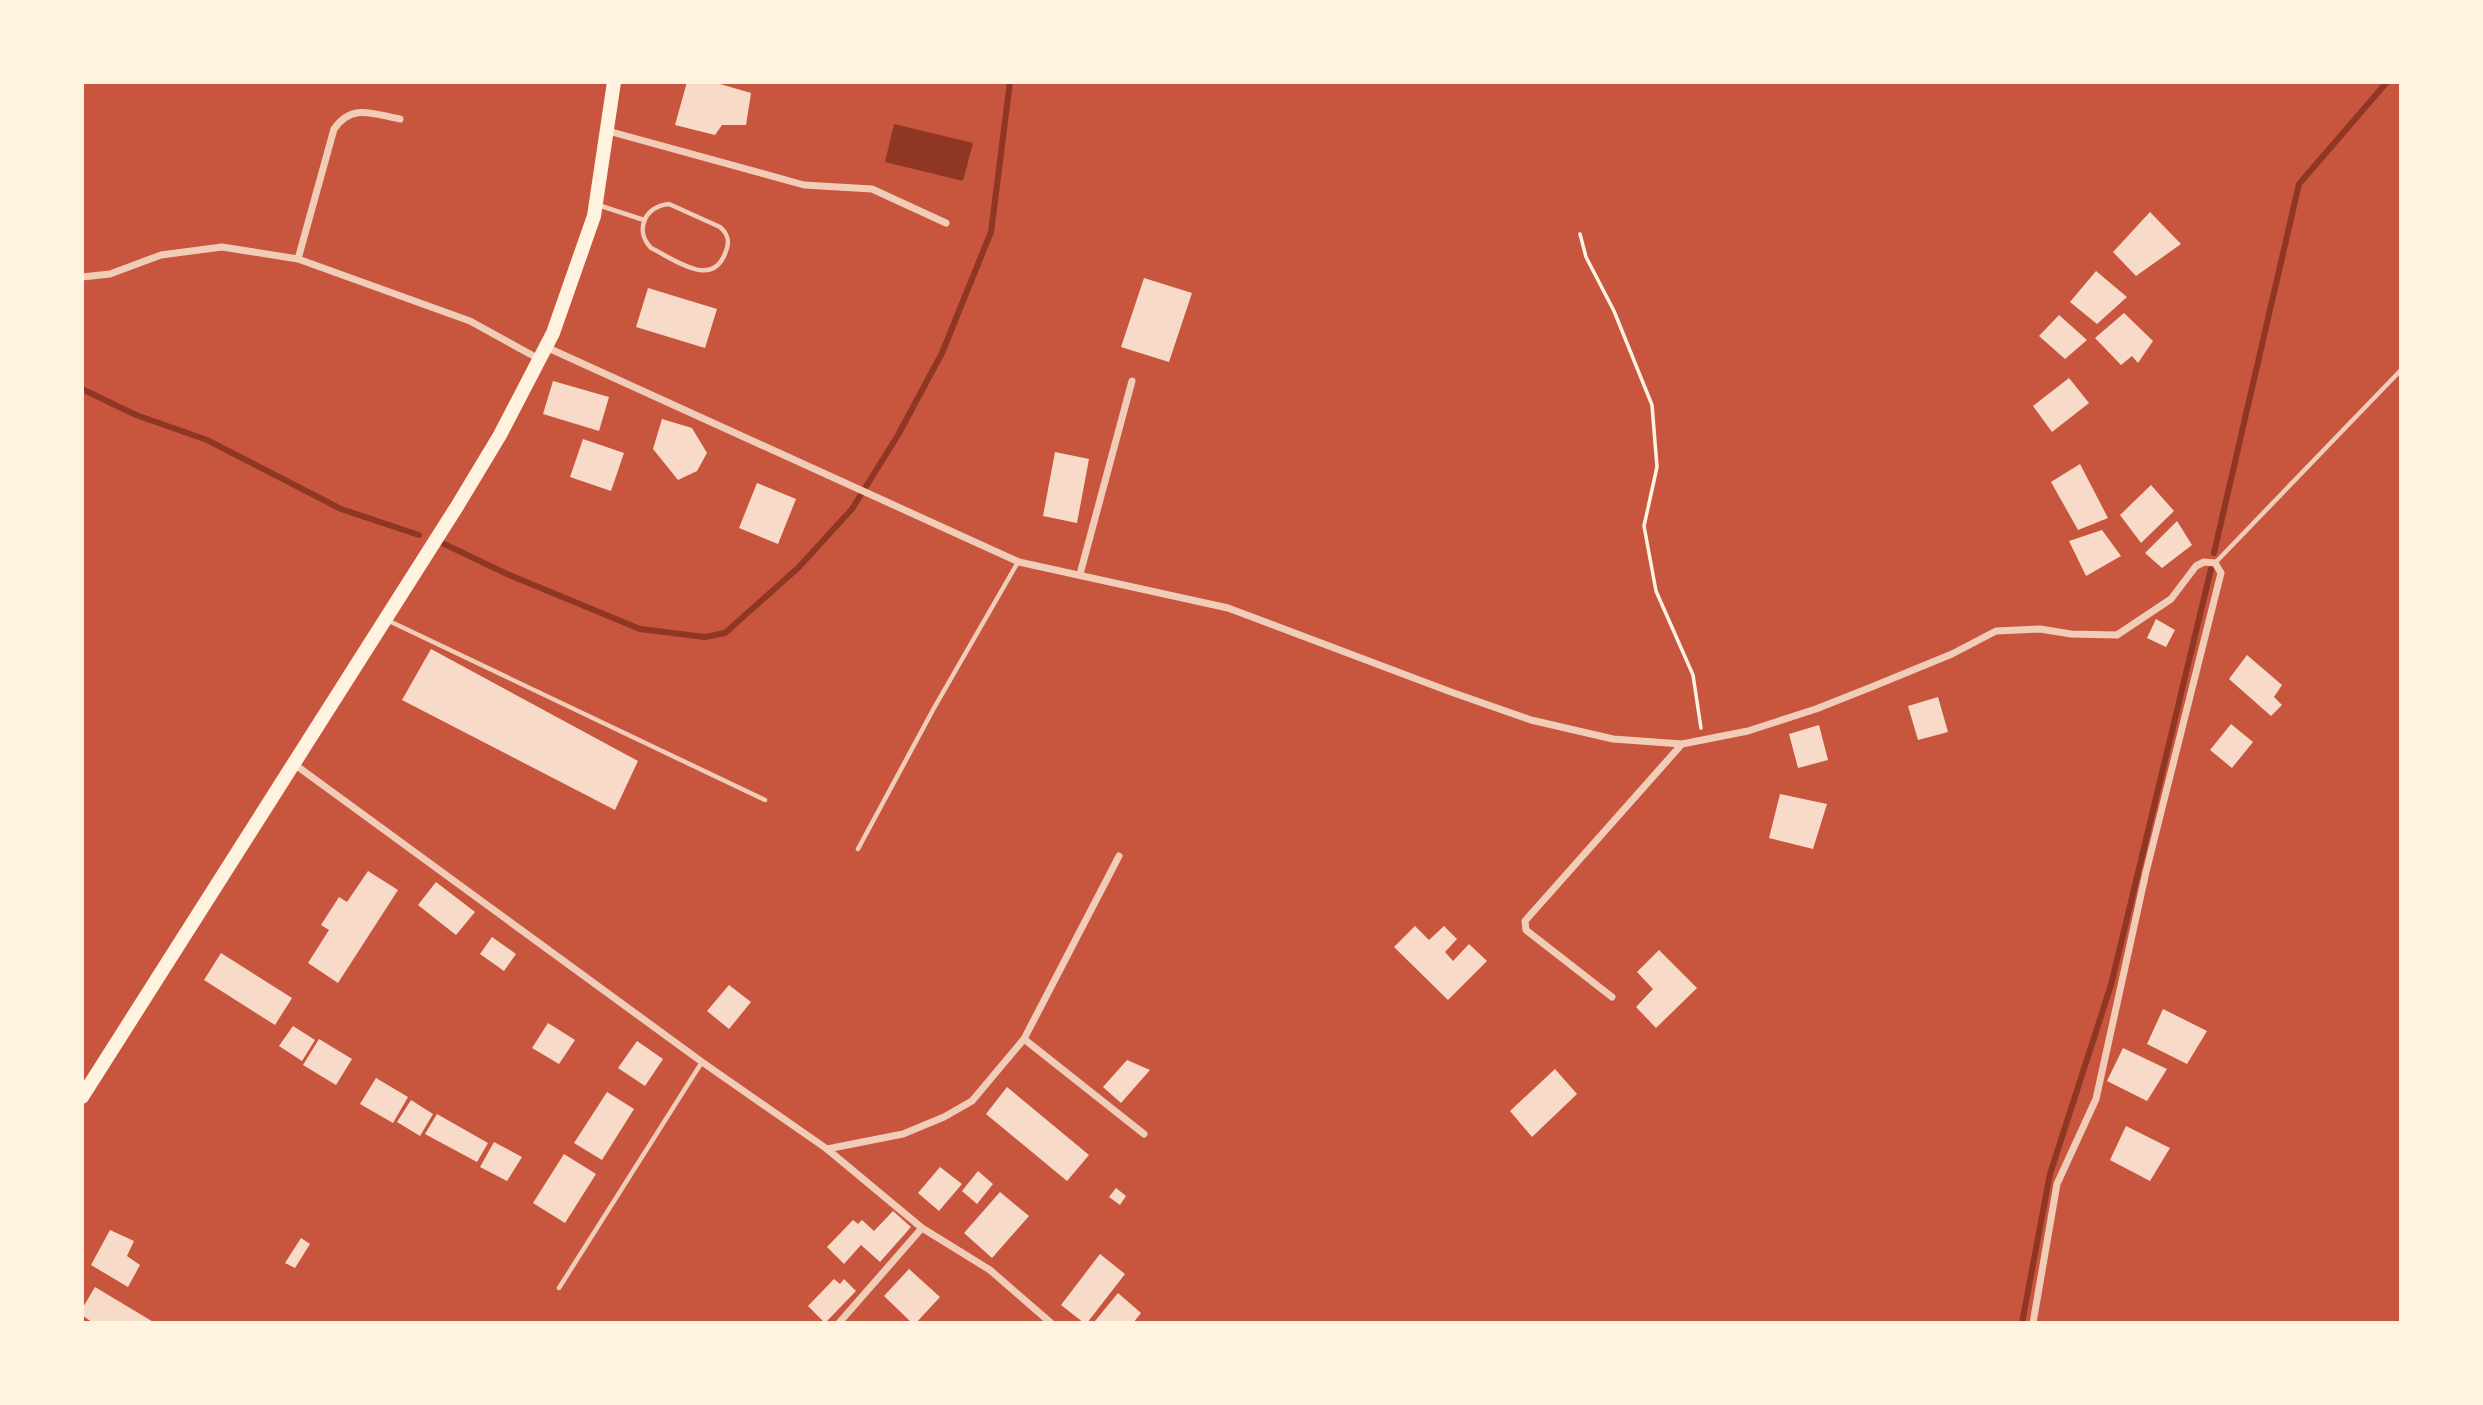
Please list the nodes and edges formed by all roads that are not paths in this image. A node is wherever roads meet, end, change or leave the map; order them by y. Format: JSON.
{"nodes":[{"id":1,"x":614,"y":82,"type":"edge"},
{"id":2,"x":400,"y":119,"type":"dead end"},
{"id":3,"x":608,"y":131,"type":"junction"},
{"id":4,"x":596,"y":204,"type":"junction"},
{"id":5,"x":644,"y":220,"type":"junction"},
{"id":6,"x":946,"y":223,"type":"dead end"},
{"id":7,"x":298,"y":259,"type":"junction"},
{"id":8,"x":82,"y":277,"type":"edge"},
{"id":9,"x":543,"y":353,"type":"junction"},
{"id":10,"x":2401,"y":370,"type":"edge"},
{"id":11,"x":1132,"y":381,"type":"dead end"},
{"id":12,"x":1019,"y":562,"type":"junction"},
{"id":13,"x":2215,"y":563,"type":"junction"},
{"id":14,"x":1080,"y":574,"type":"junction"},
{"id":15,"x":386,"y":619,"type":"junction"},
{"id":16,"x":1682,"y":744,"type":"junction"},
{"id":17,"x":294,"y":764,"type":"junction"},
{"id":18,"x":765,"y":800,"type":"dead end"},
{"id":19,"x":858,"y":849,"type":"dead end"},
{"id":20,"x":1119,"y":856,"type":"dead end"},
{"id":21,"x":1612,"y":997,"type":"dead end"},
{"id":22,"x":1024,"y":1039,"type":"junction"},
{"id":23,"x":702,"y":1062,"type":"junction"},
{"id":24,"x":82,"y":1097,"type":"edge"},
{"id":25,"x":1144,"y":1134,"type":"dead end"},
{"id":26,"x":827,"y":1149,"type":"junction"},
{"id":27,"x":922,"y":1228,"type":"junction"},
{"id":28,"x":559,"y":1288,"type":"dead end"},
{"id":29,"x":839,"y":1323,"type":"edge"},
{"id":30,"x":1051,"y":1323,"type":"edge"},
{"id":31,"x":2033,"y":1323,"type":"edge"}],
"edges":[{"from":1,"to":3,"type":"main road"},
{"from":2,"to":7,"type":"street"},
{"from":3,"to":4,"type":"main road"},
{"from":3,"to":6,"type":"street"},
{"from":4,"to":5,"type":"lane"},
{"from":4,"to":9,"type":"main road"},
{"from":5,"to":5,"type":"lane"},
{"from":7,"to":8,"type":"street"},
{"from":7,"to":9,"type":"street"},
{"from":9,"to":12,"type":"street"},
{"from":9,"to":15,"type":"main road"},
{"from":10,"to":13,"type":"lane"},
{"from":11,"to":14,"type":"street"},
{"from":12,"to":14,"type":"street"},
{"from":12,"to":19,"type":"lane"},
{"from":13,"to":16,"type":"street"},
{"from":13,"to":31,"type":"street"},
{"from":14,"to":16,"type":"street"},
{"from":15,"to":17,"type":"main road"},
{"from":15,"to":18,"type":"lane"},
{"from":16,"to":21,"type":"street"},
{"from":17,"to":23,"type":"street"},
{"from":17,"to":24,"type":"main road"},
{"from":20,"to":22,"type":"street"},
{"from":22,"to":25,"type":"street"},
{"from":22,"to":26,"type":"street"},
{"from":23,"to":26,"type":"street"},
{"from":23,"to":28,"type":"lane"},
{"from":26,"to":27,"type":"street"},
{"from":27,"to":29,"type":"street"},
{"from":27,"to":30,"type":"street"}]}
